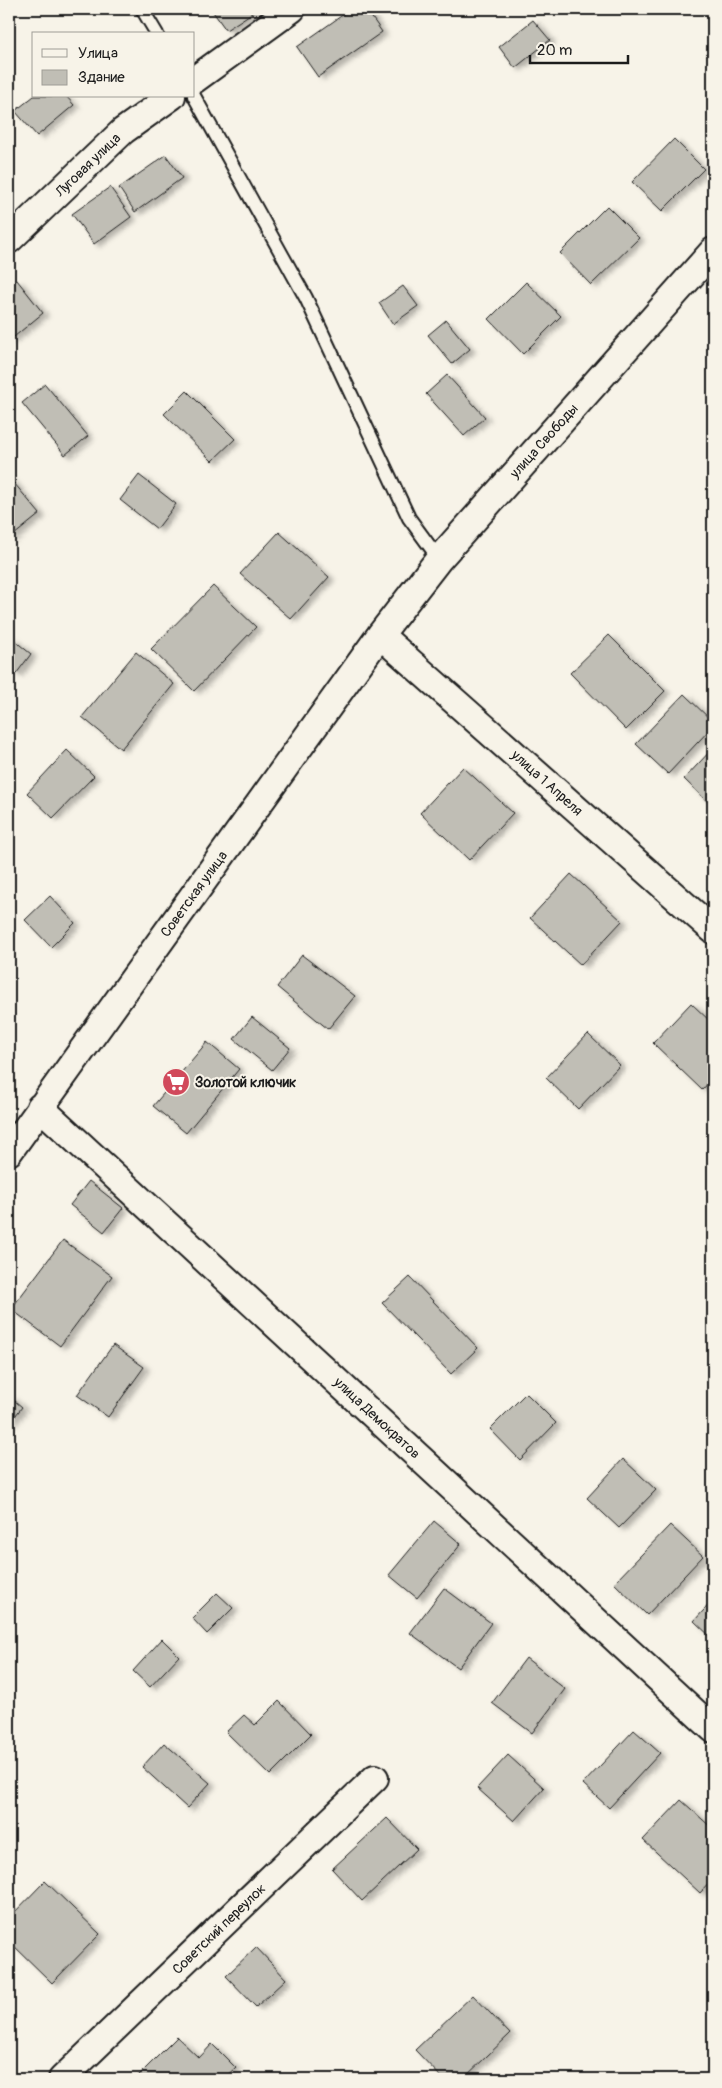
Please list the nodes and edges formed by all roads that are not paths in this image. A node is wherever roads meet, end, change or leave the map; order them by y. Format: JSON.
{"nodes":[{"id":1,"x":142,"y":9,"type":"edge"},
{"id":2,"x":292,"y":9,"type":"edge"},
{"id":3,"x":156,"y":32,"type":"edge"},
{"id":4,"x":195,"y":79,"type":"edge"},
{"id":5,"x":169,"y":98,"type":"edge"},
{"id":6,"x":195,"y":98,"type":"edge"},
{"id":7,"x":9,"y":240,"type":"edge"},
{"id":8,"x":713,"y":251,"type":"edge"},
{"id":9,"x":439,"y":559,"type":"junction"},
{"id":10,"x":380,"y":636,"type":"junction"},
{"id":11,"x":713,"y":930,"type":"edge"},
{"id":12,"x":40,"y":1107,"type":"junction"},
{"id":13,"x":9,"y":1152,"type":"edge"},
{"id":14,"x":713,"y":1729,"type":"edge"},
{"id":15,"x":376,"y":1778,"type":"dead end"},
{"id":16,"x":62,"y":2079,"type":"edge"}],
"edges":[{"from":1,"to":3,"type":"lane"},
{"from":2,"to":4,"type":"street"},
{"from":5,"to":7,"type":"street","name":"Луговая улица"},
{"from":6,"to":9,"type":"lane"},
{"from":8,"to":9,"type":"street","name":"улица Свободы"},
{"from":9,"to":10,"type":"street","name":"улица Свободы"},
{"from":10,"to":11,"type":"street","name":"улица 1 Апреля"},
{"from":10,"to":12,"type":"street","name":"Советская улица"},
{"from":12,"to":13,"type":"street","name":"Советская улица"},
{"from":12,"to":14,"type":"street","name":"улица Демократов"},
{"from":15,"to":16,"type":"street","name":"Советский переулок"}]}
